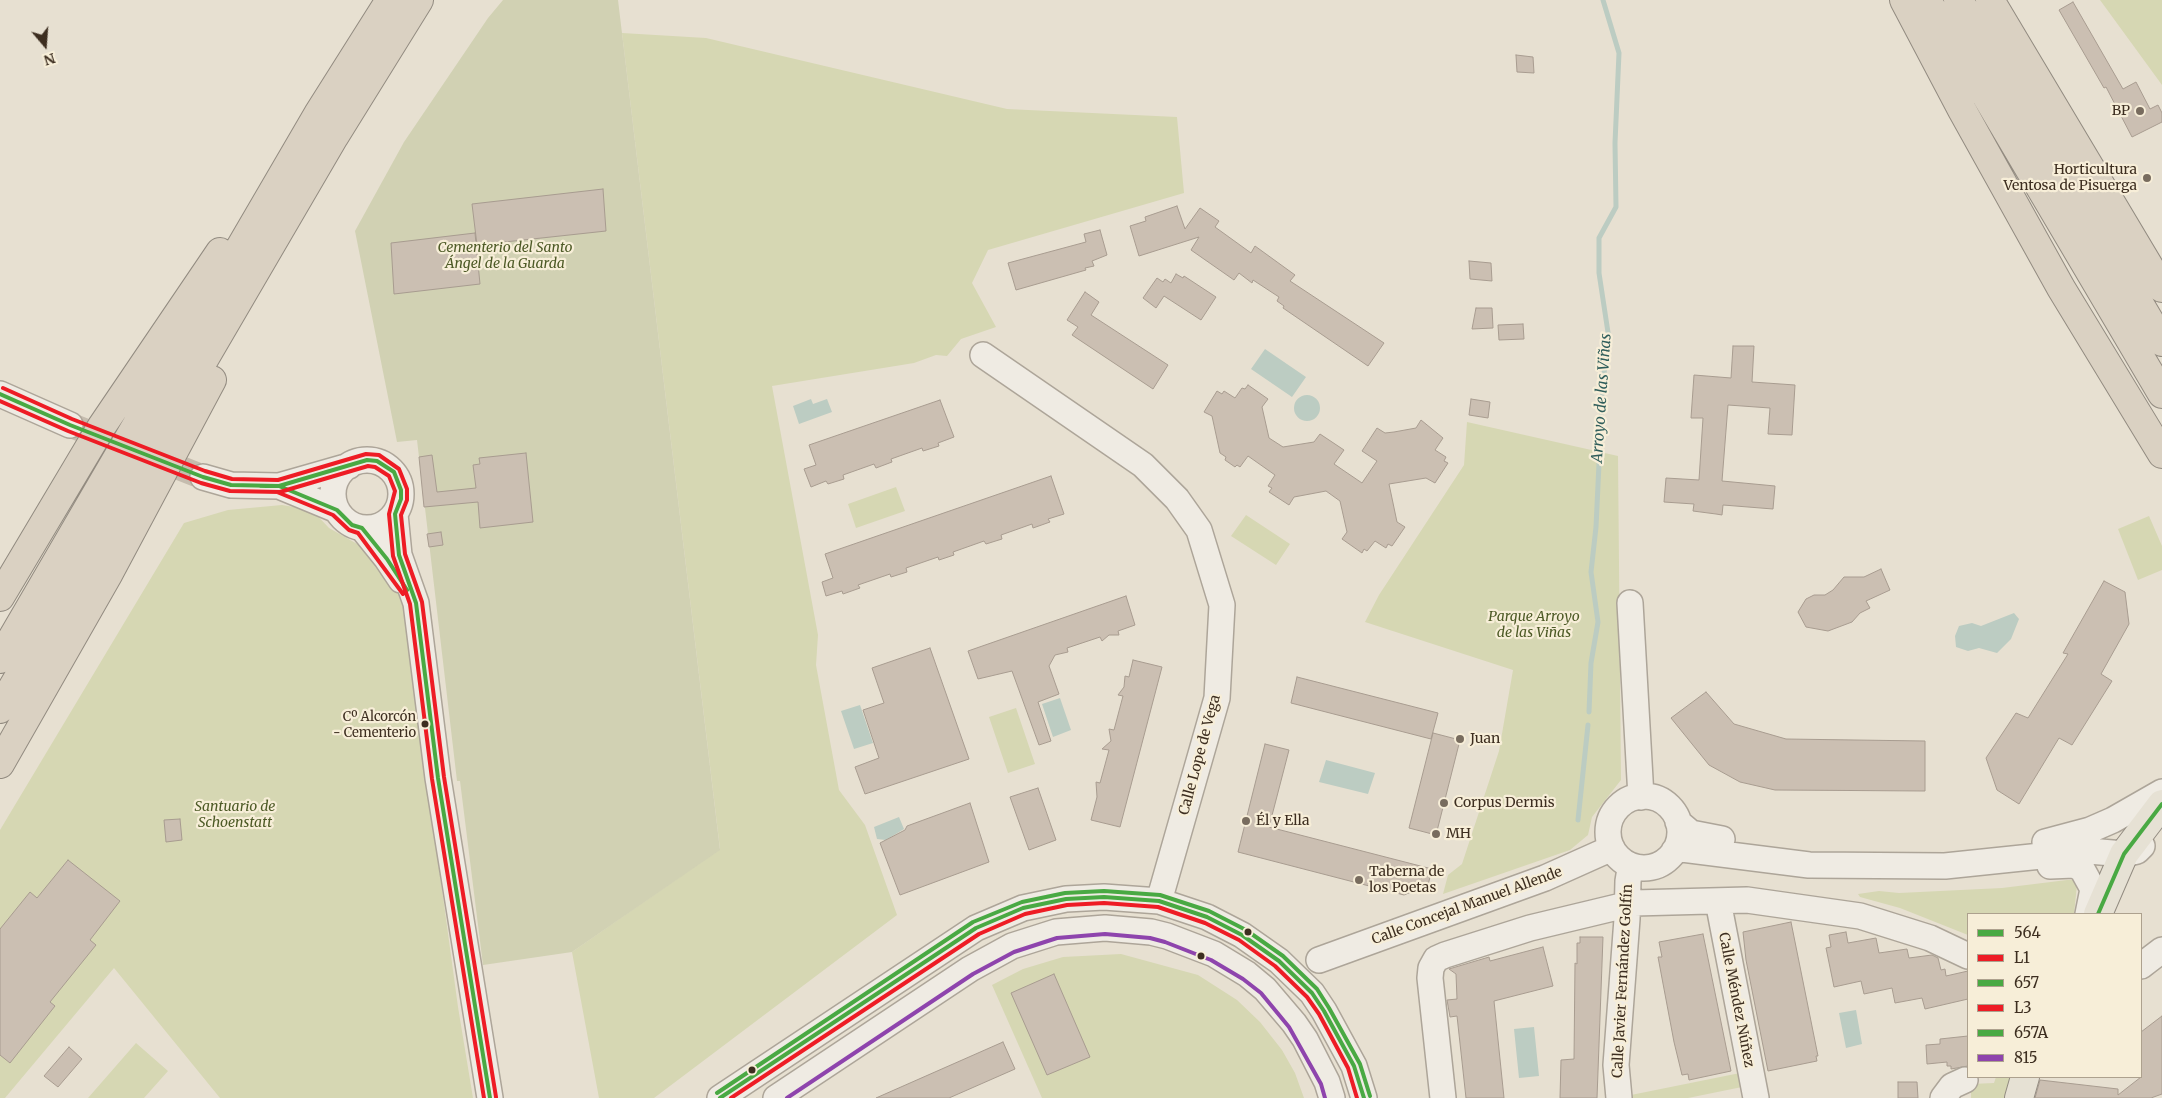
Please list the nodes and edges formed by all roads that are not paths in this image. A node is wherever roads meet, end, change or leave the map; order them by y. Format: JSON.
{"nodes":[{"id":1,"x":390,"y":0,"type":"edge"},
{"id":2,"x":420,"y":0,"type":"edge"},
{"id":3,"x":1904,"y":0,"type":"edge"},
{"id":4,"x":1926,"y":0,"type":"edge"},
{"id":5,"x":1958,"y":0,"type":"edge"},
{"id":6,"x":1990,"y":0,"type":"edge"},
{"id":7,"x":318,"y":114,"type":"junction"},
{"id":8,"x":302,"y":191,"type":"junction"},
{"id":9,"x":2119,"y":217,"type":"junction"},
{"id":10,"x":2162,"y":277,"type":"edge"},
{"id":11,"x":2162,"y":288,"type":"edge"},
{"id":12,"x":2162,"y":342,"type":"edge"},
{"id":13,"x":983,"y":355,"type":"dead end"},
{"id":14,"x":0,"y":394,"type":"edge"},
{"id":15,"x":2162,"y":394,"type":"edge"},
{"id":16,"x":70,"y":425,"type":"tunnel mouth"},
{"id":17,"x":2162,"y":454,"type":"edge"},
{"id":18,"x":348,"y":466,"type":"junction"},
{"id":19,"x":204,"y":477,"type":"tunnel mouth"},
{"id":20,"x":279,"y":486,"type":"junction"},
{"id":21,"x":337,"y":510,"type":"junction"},
{"id":22,"x":395,"y":514,"type":"junction"},
{"id":23,"x":362,"y":528,"type":"junction"},
{"id":24,"x":0,"y":597,"type":"edge"},
{"id":25,"x":416,"y":603,"type":"junction"},
{"id":26,"x":1630,"y":603,"type":"dead end"},
{"id":27,"x":0,"y":659,"type":"edge"},
{"id":28,"x":0,"y":709,"type":"edge"},
{"id":29,"x":0,"y":764,"type":"edge"},
{"id":30,"x":2162,"y":792,"type":"edge"},
{"id":31,"x":1641,"y":796,"type":"junction"},
{"id":32,"x":2162,"y":804,"type":"edge"},
{"id":33,"x":2162,"y":818,"type":"edge"},
{"id":34,"x":1678,"y":822,"type":"junction"},
{"id":35,"x":2162,"y":833,"type":"edge"},
{"id":36,"x":1612,"y":848,"type":"junction"},
{"id":37,"x":1674,"y":850,"type":"junction"},
{"id":38,"x":2124,"y":854,"type":"junction"},
{"id":39,"x":1636,"y":867,"type":"junction"},
{"id":40,"x":1896,"y":867,"type":"junction"},
{"id":41,"x":1159,"y":901,"type":"junction"},
{"id":42,"x":1718,"y":901,"type":"junction"},
{"id":43,"x":1628,"y":904,"type":"junction"},
{"id":44,"x":2088,"y":913,"type":"edge"},
{"id":45,"x":2098,"y":913,"type":"edge"},
{"id":46,"x":2106,"y":913,"type":"edge"},
{"id":47,"x":2162,"y":950,"type":"edge"},
{"id":48,"x":1967,"y":956,"type":"edge"},
{"id":49,"x":1319,"y":960,"type":"junction"},
{"id":50,"x":1280,"y":961,"type":"junction"},
{"id":51,"x":2142,"y":965,"type":"edge"},
{"id":52,"x":1304,"y":985,"type":"junction"},
{"id":53,"x":750,"y":1078,"type":"junction"},
{"id":54,"x":2025,"y":1078,"type":"edge"},
{"id":55,"x":1965,"y":1080,"type":"dead end"},
{"id":56,"x":781,"y":1094,"type":"edge"},
{"id":57,"x":490,"y":1098,"type":"edge"},
{"id":58,"x":720,"y":1098,"type":"edge"},
{"id":59,"x":1332,"y":1098,"type":"edge"},
{"id":60,"x":1364,"y":1098,"type":"edge"},
{"id":61,"x":1443,"y":1098,"type":"edge"},
{"id":62,"x":1619,"y":1098,"type":"edge"},
{"id":63,"x":1756,"y":1098,"type":"edge"},
{"id":64,"x":1943,"y":1098,"type":"edge"},
{"id":65,"x":2018,"y":1098,"type":"edge"}],
"edges":[{"from":1,"to":7,"type":"highway"},
{"from":2,"to":8,"type":"highway"},
{"from":3,"to":17,"type":"highway"},
{"from":4,"to":15,"type":"highway"},
{"from":5,"to":12,"type":"highway"},
{"from":6,"to":9,"type":"highway"},
{"from":7,"to":24,"type":"highway"},
{"from":7,"to":27,"type":"highway"},
{"from":8,"to":28,"type":"highway"},
{"from":8,"to":29,"type":"highway"},
{"from":9,"to":10,"type":"highway"},
{"from":9,"to":11,"type":"highway"},
{"from":13,"to":41,"type":"street","name":"Calle Lope de Vega"},
{"from":14,"to":16,"type":"street"},
{"from":18,"to":20,"type":"street"},
{"from":18,"to":21,"type":"street"},
{"from":18,"to":22,"type":"street"},
{"from":19,"to":20,"type":"street"},
{"from":20,"to":21,"type":"street"},
{"from":21,"to":23,"type":"street"},
{"from":22,"to":23,"type":"street"},
{"from":22,"to":25,"type":"street"},
{"from":23,"to":25,"type":"street"},
{"from":25,"to":57,"type":"street"},
{"from":26,"to":31,"type":"street"},
{"from":30,"to":34,"type":"street"},
{"from":31,"to":34,"type":"street"},
{"from":31,"to":36,"type":"street"},
{"from":32,"to":38,"type":"main road"},
{"from":33,"to":38,"type":"street"},
{"from":34,"to":37,"type":"street"},
{"from":35,"to":46,"type":"main road"},
{"from":36,"to":39,"type":"street"},
{"from":36,"to":49,"type":"street","name":"Calle Concejal Manuel Allende"},
{"from":37,"to":39,"type":"street"},
{"from":37,"to":40,"type":"street"},
{"from":38,"to":40,"type":"street"},
{"from":38,"to":45,"type":"main road"},
{"from":39,"to":43,"type":"street","name":"Calle Javier Fernández Golfín"},
{"from":40,"to":44,"type":"street"},
{"from":41,"to":50,"type":"street"},
{"from":41,"to":53,"type":"street"},
{"from":42,"to":43,"type":"street"},
{"from":42,"to":48,"type":"street"},
{"from":42,"to":63,"type":"street","name":"Calle Méndez Núñez"},
{"from":43,"to":61,"type":"street"},
{"from":43,"to":62,"type":"street","name":"Calle Javier Fernández Golfín"},
{"from":47,"to":51,"type":"street"},
{"from":49,"to":50,"type":"street","name":"Calle Concejal Manuel Allende"},
{"from":49,"to":52,"type":"street"},
{"from":50,"to":52,"type":"street"},
{"from":52,"to":60,"type":"street"},
{"from":53,"to":56,"type":"street"},
{"from":53,"to":58,"type":"street"},
{"from":54,"to":65,"type":"main road"},
{"from":55,"to":64,"type":"street"},
{"from":56,"to":59,"type":"street"}]}
